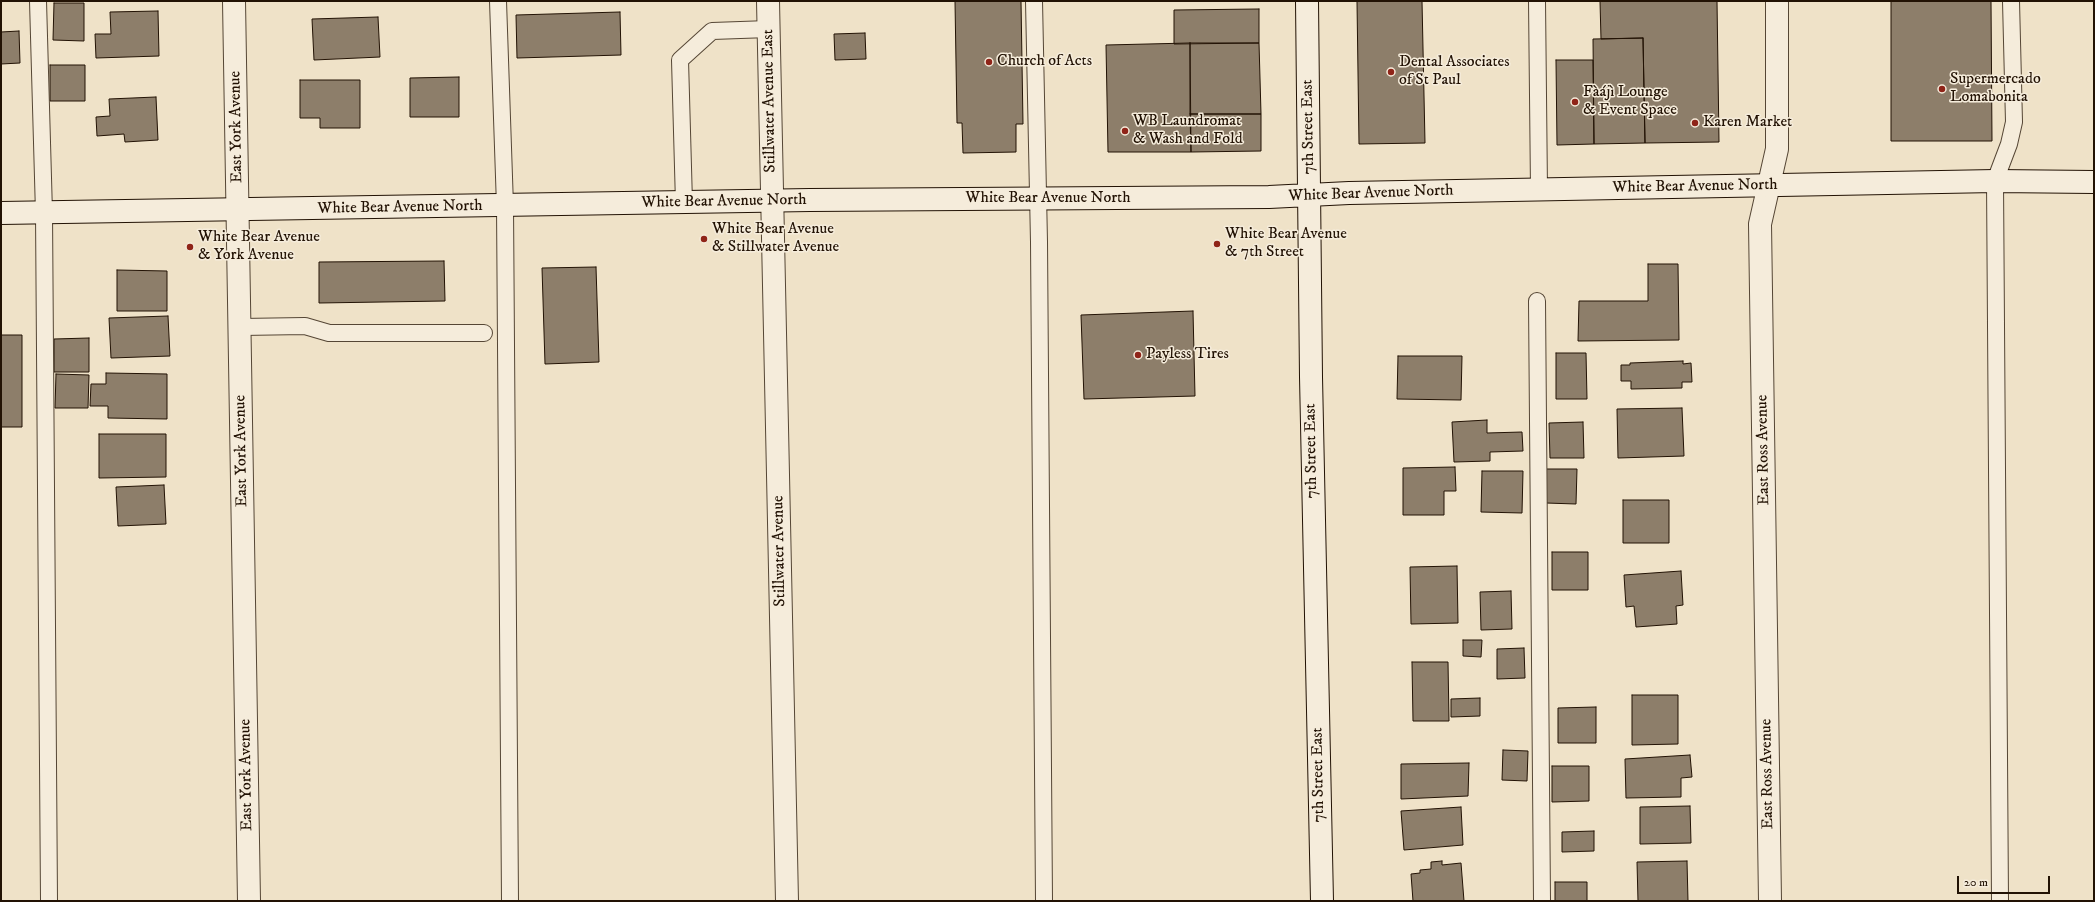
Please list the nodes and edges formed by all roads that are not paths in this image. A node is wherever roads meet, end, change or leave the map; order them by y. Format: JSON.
{"nodes":[{"id":1,"x":38,"y":1,"type":"edge"},
{"id":2,"x":234,"y":1,"type":"edge"},
{"id":3,"x":498,"y":1,"type":"edge"},
{"id":4,"x":768,"y":1,"type":"edge"},
{"id":5,"x":1034,"y":1,"type":"edge"},
{"id":6,"x":1307,"y":1,"type":"edge"},
{"id":7,"x":1537,"y":1,"type":"edge"},
{"id":8,"x":1777,"y":1,"type":"edge"},
{"id":9,"x":2011,"y":1,"type":"edge"},
{"id":10,"x":769,"y":29,"type":"junction"},
{"id":11,"x":1995,"y":181,"type":"junction"},
{"id":12,"x":2094,"y":182,"type":"edge"},
{"id":13,"x":1769,"y":186,"type":"junction"},
{"id":14,"x":1539,"y":190,"type":"junction"},
{"id":15,"x":1309,"y":196,"type":"junction"},
{"id":16,"x":1038,"y":199,"type":"junction"},
{"id":17,"x":773,"y":201,"type":"junction"},
{"id":18,"x":684,"y":203,"type":"junction"},
{"id":19,"x":506,"y":206,"type":"junction"},
{"id":20,"x":239,"y":210,"type":"junction"},
{"id":21,"x":1,"y":213,"type":"edge"},
{"id":22,"x":44,"y":213,"type":"junction"},
{"id":23,"x":1537,"y":301,"type":"dead end"},
{"id":24,"x":241,"y":327,"type":"junction"},
{"id":25,"x":484,"y":333,"type":"dead end"},
{"id":26,"x":49,"y":901,"type":"edge"},
{"id":27,"x":249,"y":901,"type":"edge"},
{"id":28,"x":510,"y":901,"type":"edge"},
{"id":29,"x":787,"y":901,"type":"edge"},
{"id":30,"x":1044,"y":901,"type":"edge"},
{"id":31,"x":1322,"y":901,"type":"edge"},
{"id":32,"x":1542,"y":901,"type":"edge"},
{"id":33,"x":1770,"y":901,"type":"edge"},
{"id":34,"x":2000,"y":901,"type":"edge"}],
"edges":[{"from":1,"to":22,"type":"lane"},
{"from":2,"to":20,"type":"street","name":"East York Avenue"},
{"from":3,"to":19,"type":"lane"},
{"from":4,"to":10,"type":"street","name":"Stillwater Avenue East"},
{"from":5,"to":16,"type":"lane"},
{"from":6,"to":15,"type":"street","name":"7th Street East"},
{"from":7,"to":14,"type":"lane"},
{"from":8,"to":13,"type":"street","name":"East Ross Avenue"},
{"from":9,"to":11,"type":"lane"},
{"from":10,"to":17,"type":"street","name":"Stillwater Avenue East"},
{"from":10,"to":18,"type":"lane"},
{"from":11,"to":12,"type":"street","name":"White Bear Avenue North"},
{"from":11,"to":13,"type":"street","name":"White Bear Avenue North"},
{"from":11,"to":34,"type":"lane"},
{"from":13,"to":14,"type":"street","name":"White Bear Avenue North"},
{"from":13,"to":33,"type":"street","name":"East Ross Avenue"},
{"from":14,"to":15,"type":"street","name":"White Bear Avenue North"},
{"from":15,"to":16,"type":"street","name":"White Bear Avenue North"},
{"from":15,"to":31,"type":"street","name":"7th Street East"},
{"from":16,"to":17,"type":"street","name":"White Bear Avenue North"},
{"from":16,"to":30,"type":"lane"},
{"from":17,"to":18,"type":"street","name":"White Bear Avenue North"},
{"from":17,"to":29,"type":"street","name":"Stillwater Avenue"},
{"from":18,"to":19,"type":"street","name":"White Bear Avenue North"},
{"from":19,"to":20,"type":"street","name":"White Bear Avenue North"},
{"from":19,"to":28,"type":"lane"},
{"from":20,"to":22,"type":"street","name":"White Bear Avenue North"},
{"from":20,"to":24,"type":"street","name":"East York Avenue"},
{"from":21,"to":22,"type":"street","name":"White Bear Avenue North"},
{"from":22,"to":26,"type":"lane"},
{"from":23,"to":32,"type":"lane"},
{"from":24,"to":25,"type":"lane"},
{"from":24,"to":27,"type":"street","name":"East York Avenue"}]}
